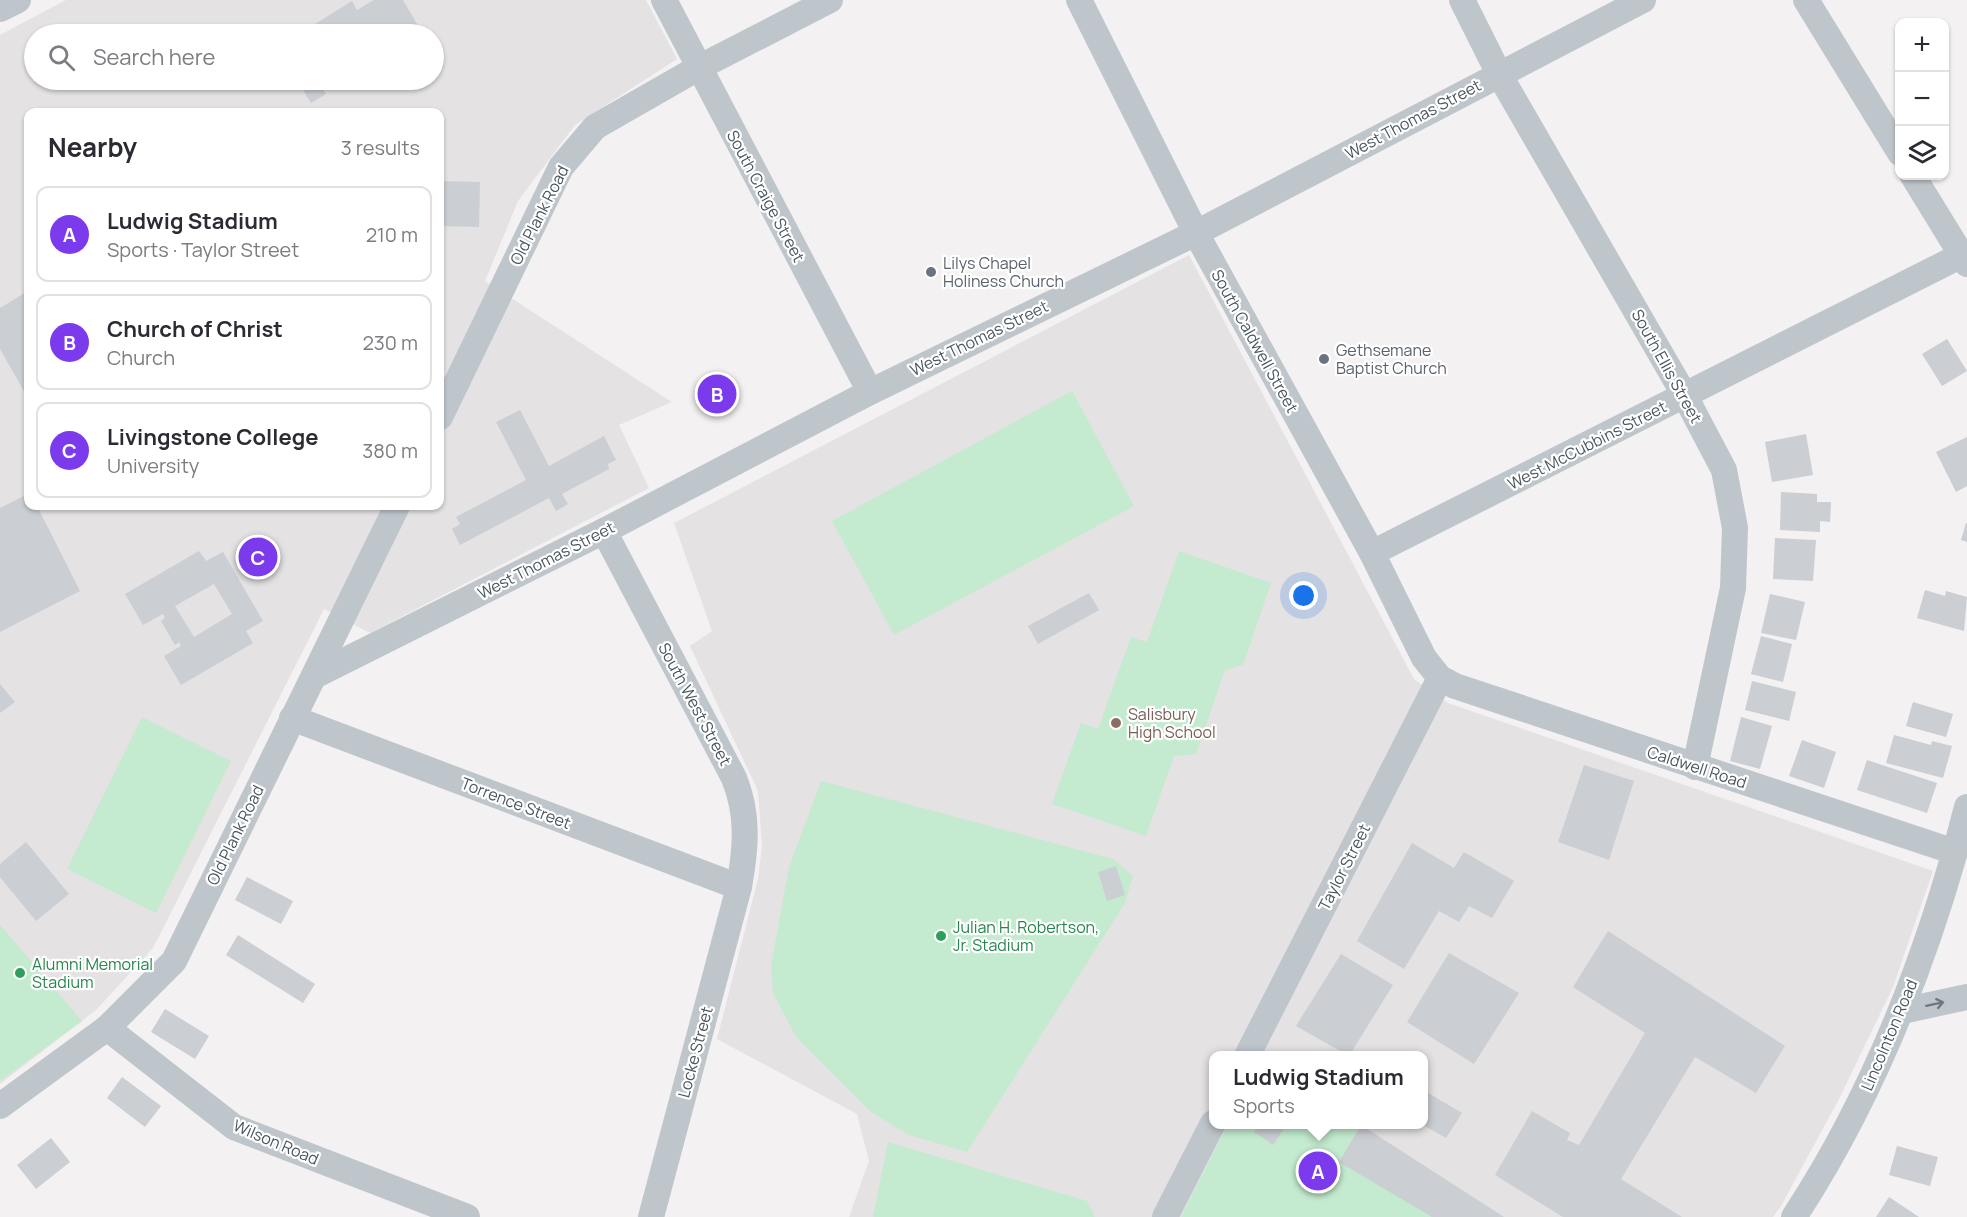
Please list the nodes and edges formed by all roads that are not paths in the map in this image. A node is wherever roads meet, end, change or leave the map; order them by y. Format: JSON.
{"nodes":[{"id":1,"x":18,"y":0,"type":"edge"},
{"id":2,"x":664,"y":0,"type":"edge"},
{"id":3,"x":830,"y":0,"type":"edge"},
{"id":4,"x":1079,"y":0,"type":"edge"},
{"id":5,"x":1462,"y":0,"type":"edge"},
{"id":6,"x":1643,"y":0,"type":"edge"},
{"id":7,"x":1806,"y":0,"type":"edge"},
{"id":8,"x":0,"y":9,"type":"edge"},
{"id":9,"x":698,"y":68,"type":"junction"},
{"id":10,"x":1499,"y":74,"type":"junction"},
{"id":11,"x":1895,"y":146,"type":"edge"},
{"id":12,"x":1916,"y":180,"type":"edge"},
{"id":13,"x":1196,"y":233,"type":"junction"},
{"id":14,"x":1965,"y":259,"type":"edge"},
{"id":15,"x":870,"y":392,"type":"junction"},
{"id":16,"x":1685,"y":396,"type":"junction"},
{"id":17,"x":444,"y":409,"type":"edge"},
{"id":18,"x":395,"y":510,"type":"edge"},
{"id":19,"x":604,"y":531,"type":"junction"},
{"id":20,"x":1372,"y":553,"type":"junction"},
{"id":21,"x":314,"y":676,"type":"junction"},
{"id":22,"x":1440,"y":678,"type":"junction"},
{"id":23,"x":292,"y":718,"type":"junction"},
{"id":24,"x":1695,"y":767,"type":"junction"},
{"id":25,"x":1967,"y":807,"type":"edge"},
{"id":26,"x":1955,"y":852,"type":"junction"},
{"id":27,"x":739,"y":887,"type":"junction"},
{"id":28,"x":1967,"y":997,"type":"edge"},
{"id":29,"x":1902,"y":1011,"type":"junction"},
{"id":30,"x":107,"y":1028,"type":"junction"},
{"id":31,"x":1250,"y":1051,"type":"edge"},
{"id":32,"x":0,"y":1106,"type":"edge"},
{"id":33,"x":1210,"y":1129,"type":"edge"},
{"id":34,"x":467,"y":1217,"type":"edge"},
{"id":35,"x":651,"y":1217,"type":"edge"},
{"id":36,"x":1165,"y":1217,"type":"edge"},
{"id":37,"x":1794,"y":1217,"type":"edge"}],
"edges":[{"from":1,"to":8,"type":"street"},
{"from":2,"to":9,"type":"street","name":"South Craige Street"},
{"from":3,"to":9,"type":"street","name":"Old Plank Road"},
{"from":4,"to":13,"type":"street","name":"South Caldwell Street"},
{"from":5,"to":10,"type":"street","name":"South Ellis Street"},
{"from":6,"to":10,"type":"street","name":"West Thomas Street"},
{"from":7,"to":11,"type":"street"},
{"from":9,"to":15,"type":"street","name":"South Craige Street"},
{"from":9,"to":17,"type":"street","name":"Old Plank Road"},
{"from":10,"to":13,"type":"street","name":"West Thomas Street"},
{"from":10,"to":16,"type":"street","name":"South Ellis Street"},
{"from":12,"to":14,"type":"street"},
{"from":13,"to":15,"type":"street","name":"West Thomas Street"},
{"from":13,"to":20,"type":"street","name":"South Caldwell Street"},
{"from":14,"to":16,"type":"street","name":"West McCubbins Street"},
{"from":15,"to":19,"type":"street","name":"West Thomas Street"},
{"from":16,"to":20,"type":"street","name":"West McCubbins Street"},
{"from":16,"to":24,"type":"street","name":"South Ellis Street"},
{"from":18,"to":21,"type":"street","name":"Old Plank Road"},
{"from":19,"to":21,"type":"street","name":"West Thomas Street"},
{"from":19,"to":27,"type":"street","name":"South West Street"},
{"from":20,"to":22,"type":"street","name":"South Caldwell Street"},
{"from":21,"to":23,"type":"street","name":"Old Plank Road"},
{"from":22,"to":24,"type":"street","name":"Caldwell Road"},
{"from":22,"to":31,"type":"street","name":"Taylor Street"},
{"from":23,"to":27,"type":"street","name":"Torrence Street"},
{"from":23,"to":30,"type":"street","name":"Old Plank Road"},
{"from":24,"to":26,"type":"street","name":"Caldwell Road"},
{"from":25,"to":26,"type":"street","name":"Lincolnton Road"},
{"from":26,"to":29,"type":"street","name":"Lincolnton Road"},
{"from":27,"to":35,"type":"street","name":"Locke Street"},
{"from":29,"to":28,"type":"street","one_way":true},
{"from":29,"to":37,"type":"street","name":"Lincolnton Road"},
{"from":30,"to":32,"type":"street","name":"Old Plank Road"},
{"from":30,"to":34,"type":"street","name":"Wilson Road"},
{"from":33,"to":36,"type":"street"}]}
